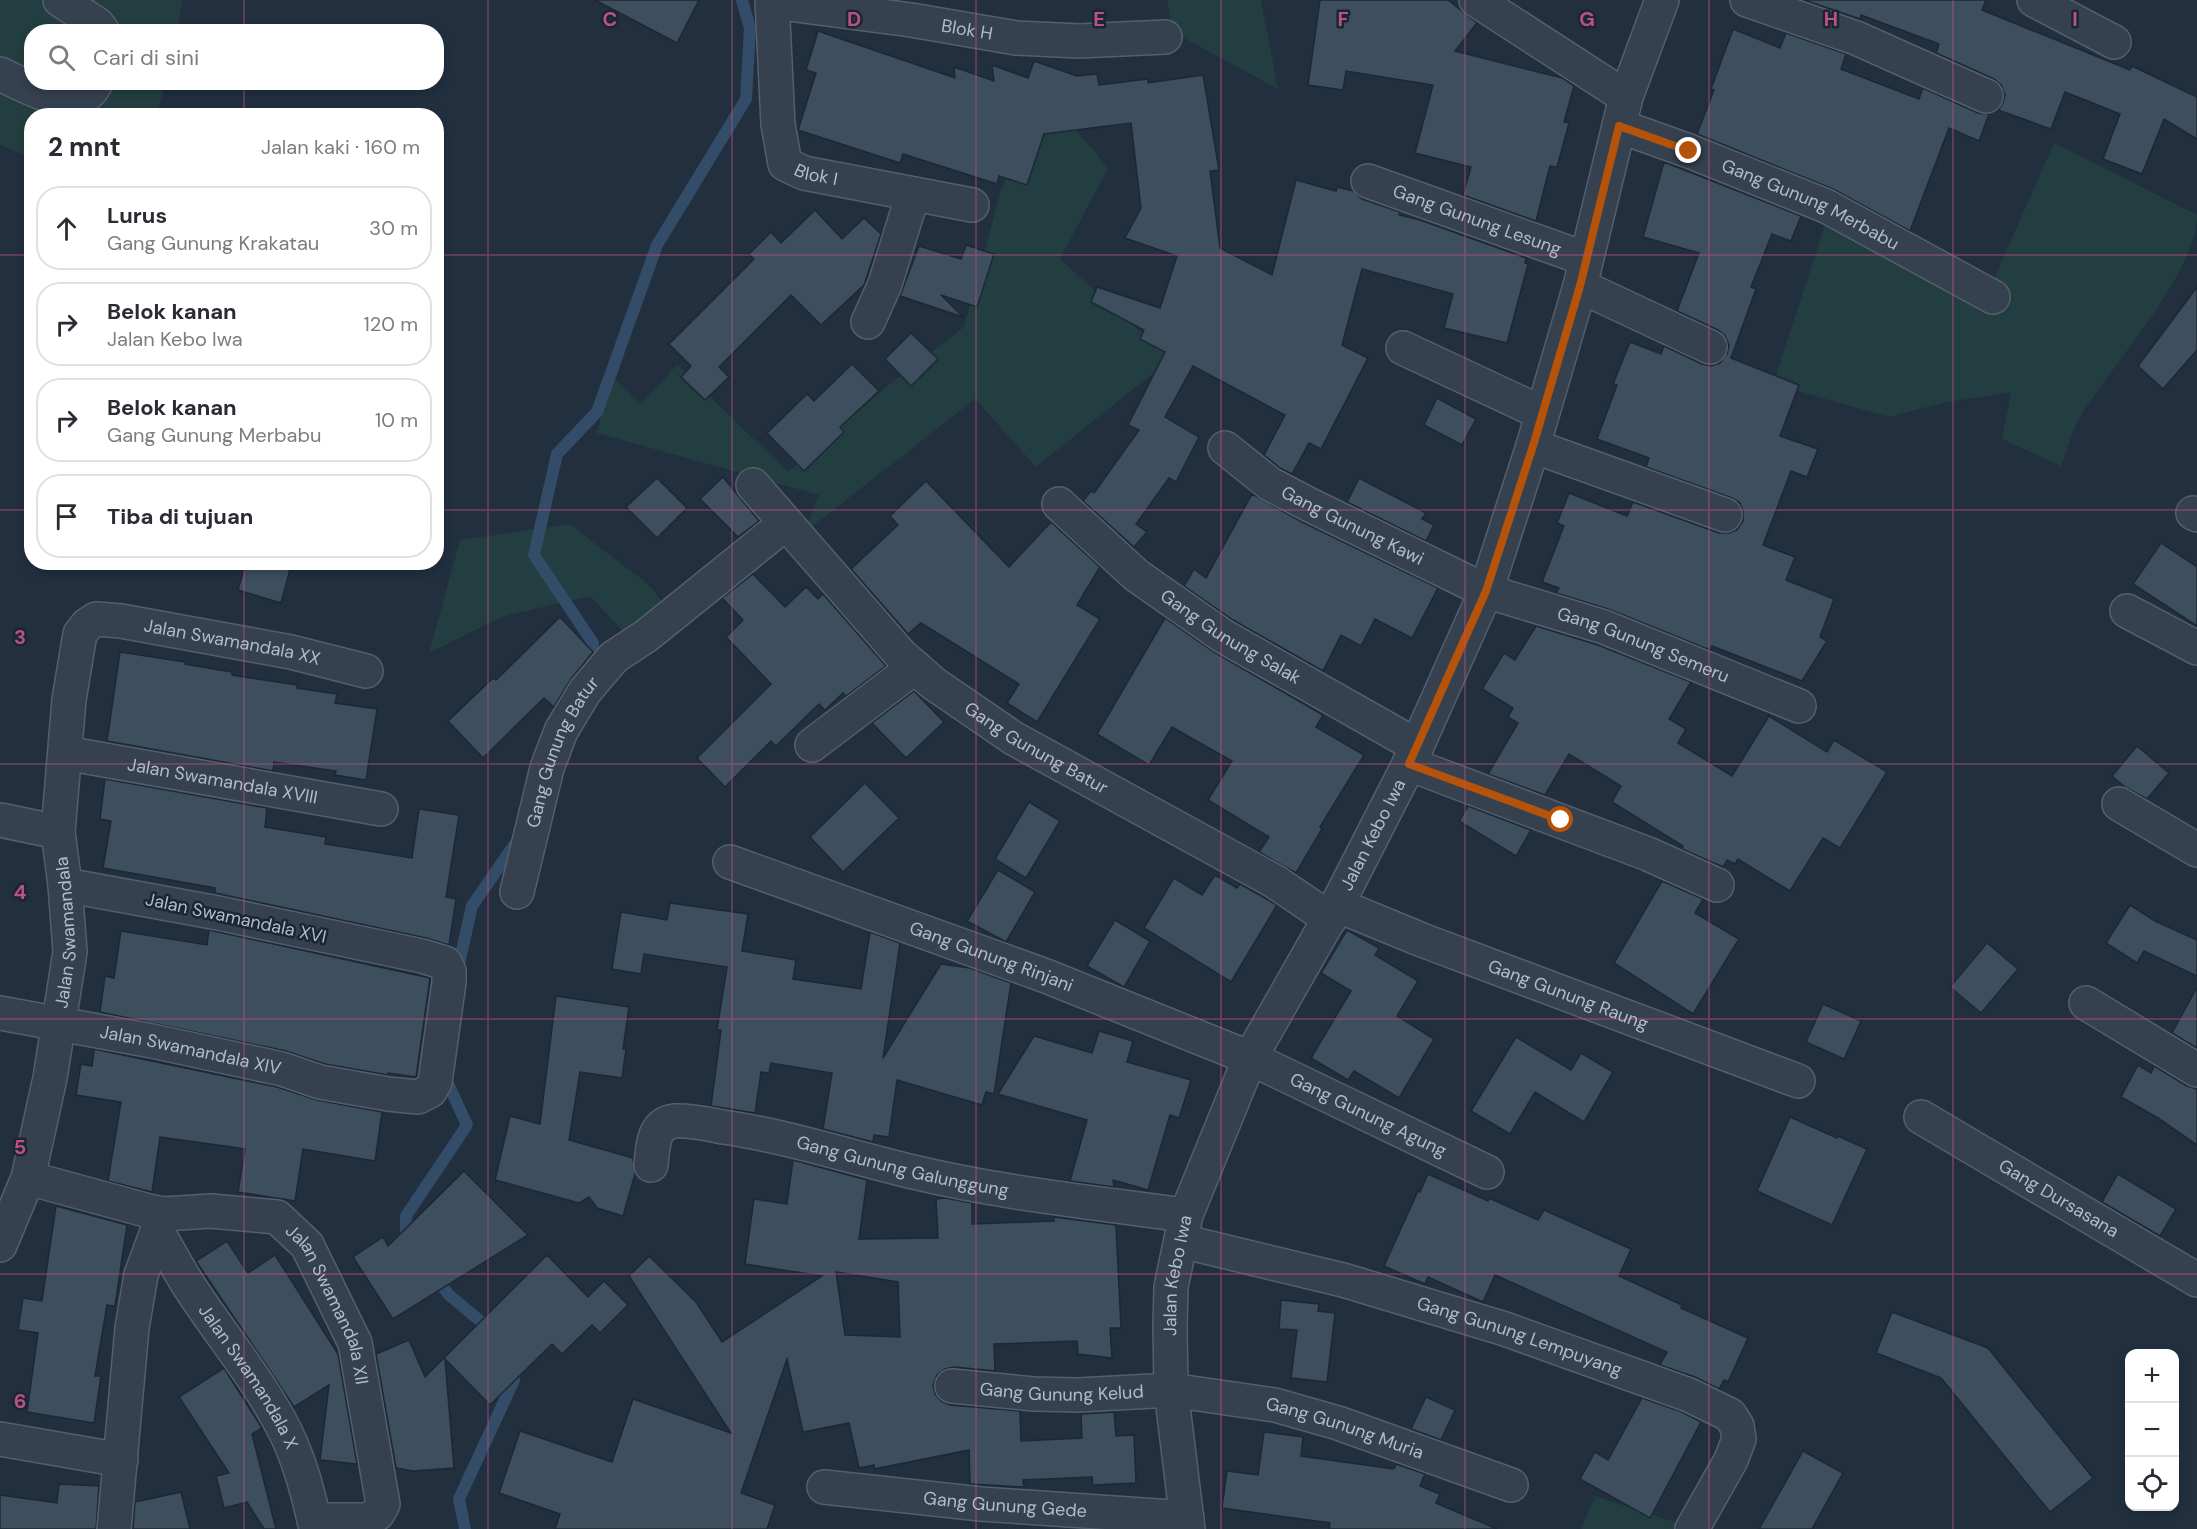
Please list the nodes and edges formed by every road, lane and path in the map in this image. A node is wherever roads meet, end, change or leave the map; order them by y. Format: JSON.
{"nodes":[{"id":1,"x":60,"y":0,"type":"edge"},
{"id":2,"x":1476,"y":0,"type":"edge"},
{"id":3,"x":1662,"y":0,"type":"edge"},
{"id":4,"x":1747,"y":0,"type":"edge"},
{"id":5,"x":2034,"y":0,"type":"edge"},
{"id":6,"x":772,"y":1,"type":"edge"},
{"id":7,"x":97,"y":24,"type":"edge"},
{"id":8,"x":1164,"y":37,"type":"dead end"},
{"id":9,"x":2114,"y":42,"type":"dead end"},
{"id":10,"x":0,"y":74,"type":"edge"},
{"id":11,"x":24,"y":84,"type":"edge"},
{"id":12,"x":37,"y":90,"type":"edge"},
{"id":13,"x":93,"y":90,"type":"edge"},
{"id":14,"x":1986,"y":96,"type":"dead end"},
{"id":15,"x":1623,"y":112,"type":"junction"},
{"id":16,"x":1368,"y":181,"type":"dead end"},
{"id":17,"x":913,"y":194,"type":"junction"},
{"id":18,"x":972,"y":205,"type":"dead end"},
{"id":19,"x":1583,"y":272,"type":"junction"},
{"id":20,"x":1993,"y":297,"type":"dead end"},
{"id":21,"x":868,"y":322,"type":"dead end"},
{"id":22,"x":1710,"y":347,"type":"dead end"},
{"id":23,"x":1402,"y":348,"type":"dead end"},
{"id":24,"x":1542,"y":413,"type":"junction"},
{"id":25,"x":1533,"y":446,"type":"junction"},
{"id":26,"x":1225,"y":448,"type":"dead end"},
{"id":27,"x":753,"y":485,"type":"dead end"},
{"id":28,"x":1059,"y":504,"type":"dead end"},
{"id":29,"x":1725,"y":515,"type":"dead end"},
{"id":30,"x":786,"y":522,"type":"junction"},
{"id":31,"x":1486,"y":591,"type":"junction"},
{"id":32,"x":2127,"y":611,"type":"dead end"},
{"id":33,"x":96,"y":619,"type":"joint"},
{"id":34,"x":2197,"y":648,"type":"edge"},
{"id":35,"x":915,"y":667,"type":"junction"},
{"id":36,"x":366,"y":671,"type":"dead end"},
{"id":37,"x":1799,"y":706,"type":"dead end"},
{"id":38,"x":812,"y":745,"type":"dead end"},
{"id":39,"x":65,"y":753,"type":"junction"},
{"id":40,"x":1413,"y":755,"type":"junction"},
{"id":41,"x":2119,"y":804,"type":"dead end"},
{"id":42,"x":381,"y":809,"type":"dead end"},
{"id":43,"x":0,"y":820,"type":"edge"},
{"id":44,"x":58,"y":832,"type":"junction"},
{"id":45,"x":2197,"y":850,"type":"edge"},
{"id":46,"x":730,"y":862,"type":"dead end"},
{"id":47,"x":65,"y":885,"type":"junction"},
{"id":48,"x":1717,"y":885,"type":"dead end"},
{"id":49,"x":517,"y":892,"type":"dead end"},
{"id":50,"x":1334,"y":912,"type":"junction"},
{"id":51,"x":2086,"y":1003,"type":"dead end"},
{"id":52,"x":0,"y":1013,"type":"edge"},
{"id":53,"x":58,"y":1025,"type":"junction"},
{"id":54,"x":1251,"y":1058,"type":"junction"},
{"id":55,"x":2197,"y":1070,"type":"edge"},
{"id":56,"x":1798,"y":1081,"type":"dead end"},
{"id":57,"x":320,"y":1082,"type":"joint"},
{"id":58,"x":1921,"y":1117,"type":"dead end"},
{"id":59,"x":651,"y":1165,"type":"dead end"},
{"id":60,"x":1487,"y":1172,"type":"dead end"},
{"id":61,"x":27,"y":1178,"type":"junction"},
{"id":62,"x":161,"y":1223,"type":"junction"},
{"id":63,"x":1184,"y":1228,"type":"junction"},
{"id":64,"x":0,"y":1245,"type":"edge"},
{"id":65,"x":2197,"y":1280,"type":"edge"},
{"id":66,"x":952,"y":1386,"type":"dead end"},
{"id":67,"x":1171,"y":1390,"type":"junction"},
{"id":68,"x":0,"y":1439,"type":"edge"},
{"id":69,"x":121,"y":1460,"type":"junction"},
{"id":70,"x":1511,"y":1485,"type":"dead end"},
{"id":71,"x":824,"y":1486,"type":"dead end"},
{"id":72,"x":1188,"y":1524,"type":"edge"},
{"id":73,"x":315,"y":1525,"type":"edge"},
{"id":74,"x":114,"y":1529,"type":"edge"},
{"id":75,"x":1692,"y":1529,"type":"edge"}],
"edges":[{"from":1,"to":7,"type":"street"},
{"from":2,"to":15,"type":"street","name":"Gang Gunung Merbabu"},
{"from":3,"to":15,"type":"street","name":"Jalan Kebo Iwa"},
{"from":4,"to":14,"type":"street"},
{"from":5,"to":9,"type":"street"},
{"from":6,"to":8,"type":"street","name":"Blok H"},
{"from":6,"to":17,"type":"street","name":"Blok I"},
{"from":10,"to":11,"type":"street"},
{"from":12,"to":13,"type":"street"},
{"from":15,"to":19,"type":"street","name":"Jalan Kebo Iwa"},
{"from":15,"to":20,"type":"street","name":"Gang Gunung Merbabu"},
{"from":16,"to":19,"type":"street","name":"Gang Gunung Lesung"},
{"from":17,"to":18,"type":"street","name":"Blok I"},
{"from":17,"to":21,"type":"street"},
{"from":19,"to":22,"type":"street","name":"Gang Gunung Lesung"},
{"from":19,"to":24,"type":"street","name":"Jalan Kebo Iwa"},
{"from":23,"to":24,"type":"street"},
{"from":24,"to":25,"type":"street","name":"Jalan Kebo Iwa"},
{"from":25,"to":29,"type":"street"},
{"from":25,"to":31,"type":"street","name":"Jalan Kebo Iwa"},
{"from":26,"to":31,"type":"street","name":"Gang Gunung Kawi"},
{"from":27,"to":30,"type":"street","name":"Gang Gunung Batur"},
{"from":28,"to":40,"type":"street","name":"Gang Gunung Salak"},
{"from":30,"to":35,"type":"street","name":"Gang Gunung Batur"},
{"from":30,"to":49,"type":"street","name":"Gang Gunung Batur"},
{"from":31,"to":37,"type":"street","name":"Gang Gunung Semeru"},
{"from":31,"to":40,"type":"street","name":"Jalan Kebo Iwa"},
{"from":32,"to":34,"type":"street"},
{"from":33,"to":36,"type":"street","name":"Jalan Swamandala XX"},
{"from":33,"to":39,"type":"street","name":"Jalan Swamandala"},
{"from":35,"to":38,"type":"street"},
{"from":35,"to":50,"type":"street","name":"Gang Gunung Batur"},
{"from":39,"to":42,"type":"street","name":"Jalan Swamandala XVIII"},
{"from":39,"to":44,"type":"street","name":"Jalan Swamandala"},
{"from":40,"to":48,"type":"street","name":"Gang Gunung Salak"},
{"from":40,"to":50,"type":"street","name":"Jalan Kebo Iwa"},
{"from":41,"to":45,"type":"street"},
{"from":43,"to":44,"type":"street"},
{"from":44,"to":47,"type":"street","name":"Jalan Swamandala"},
{"from":46,"to":54,"type":"street","name":"Gang Gunung Rinjani"},
{"from":47,"to":53,"type":"street","name":"Jalan Swamandala"},
{"from":47,"to":57,"type":"street","name":"Jalan Swamandala XVI"},
{"from":50,"to":54,"type":"street","name":"Jalan Kebo Iwa"},
{"from":50,"to":56,"type":"street","name":"Gang Gunung Raung"},
{"from":51,"to":55,"type":"street"},
{"from":52,"to":53,"type":"street","name":"Jalan Swamandala XIV"},
{"from":53,"to":57,"type":"street","name":"Jalan Swamandala XIV"},
{"from":53,"to":61,"type":"street","name":"Jalan Swamandala"},
{"from":54,"to":60,"type":"street","name":"Gang Gunung Agung"},
{"from":54,"to":63,"type":"street","name":"Jalan Kebo Iwa"},
{"from":58,"to":65,"type":"street","name":"Gang Dursasana"},
{"from":59,"to":63,"type":"street","name":"Gang Gunung Galunggung"},
{"from":61,"to":62,"type":"street","name":"Jalan Swamandala XII"},
{"from":61,"to":64,"type":"street","name":"Jalan Swamandala"},
{"from":62,"to":69,"type":"street"},
{"from":62,"to":73,"type":"street","name":"Jalan Swamandala X"},
{"from":62,"to":73,"type":"street","name":"Jalan Swamandala XII"},
{"from":63,"to":67,"type":"street","name":"Jalan Kebo Iwa"},
{"from":63,"to":75,"type":"street","name":"Gang Gunung Lempuyang"},
{"from":66,"to":67,"type":"street","name":"Gang Gunung Kelud"},
{"from":67,"to":70,"type":"street","name":"Gang Gunung Muria"},
{"from":67,"to":72,"type":"street","name":"Jalan Kebo Iwa"},
{"from":68,"to":69,"type":"street"},
{"from":69,"to":74,"type":"street"},
{"from":71,"to":72,"type":"street","name":"Gang Gunung Gede"}]}
